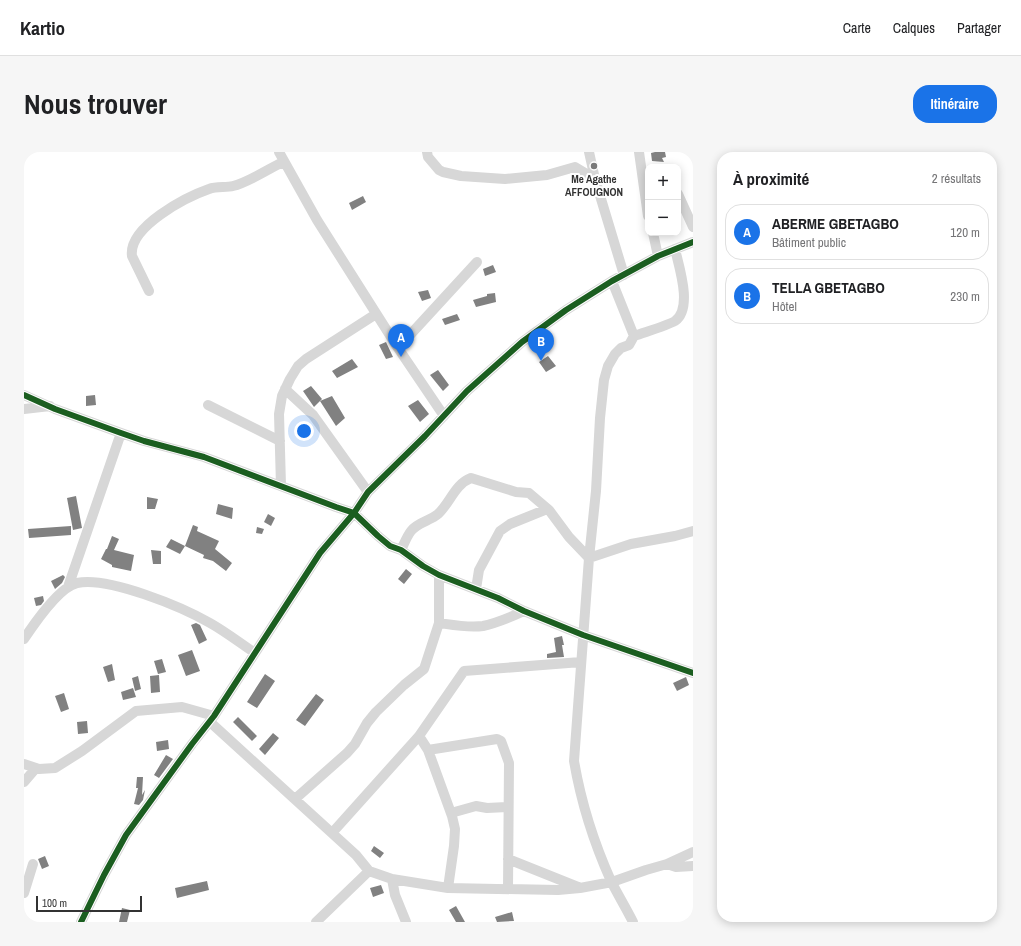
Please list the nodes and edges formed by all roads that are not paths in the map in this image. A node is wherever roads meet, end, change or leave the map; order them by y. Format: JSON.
{"nodes":[{"id":1,"x":427,"y":152,"type":"edge"},
{"id":2,"x":589,"y":152,"type":"edge"},
{"id":3,"x":639,"y":152,"type":"edge"},
{"id":4,"x":281,"y":157,"type":"edge"},
{"id":5,"x":595,"y":179,"type":"junction"},
{"id":6,"x":645,"y":185,"type":"edge"},
{"id":7,"x":681,"y":200,"type":"edge"},
{"id":8,"x":693,"y":227,"type":"edge"},
{"id":9,"x":654,"y":236,"type":"edge"},
{"id":10,"x":693,"y":242,"type":"edge"},
{"id":11,"x":675,"y":249,"type":"junction"},
{"id":12,"x":658,"y":256,"type":"junction"},
{"id":13,"x":477,"y":262,"type":"dead end"},
{"id":14,"x":624,"y":275,"type":"junction"},
{"id":15,"x":612,"y":281,"type":"junction"},
{"id":16,"x":149,"y":291,"type":"dead end"},
{"id":17,"x":376,"y":314,"type":"junction"},
{"id":18,"x":634,"y":336,"type":"junction"},
{"id":19,"x":398,"y":348,"type":"junction"},
{"id":20,"x":285,"y":389,"type":"junction"},
{"id":21,"x":24,"y":395,"type":"edge"},
{"id":22,"x":208,"y":405,"type":"dead end"},
{"id":23,"x":50,"y":406,"type":"junction"},
{"id":24,"x":24,"y":409,"type":"edge"},
{"id":25,"x":444,"y":416,"type":"junction"},
{"id":26,"x":121,"y":433,"type":"junction"},
{"id":27,"x":280,"y":441,"type":"junction"},
{"id":28,"x":281,"y":486,"type":"junction"},
{"id":29,"x":368,"y":492,"type":"junction"},
{"id":30,"x":547,"y":509,"type":"junction"},
{"id":31,"x":354,"y":512,"type":"junction"},
{"id":32,"x":693,"y":531,"type":"edge"},
{"id":33,"x":401,"y":550,"type":"junction"},
{"id":34,"x":589,"y":558,"type":"junction"},
{"id":35,"x":439,"y":575,"type":"junction"},
{"id":36,"x":68,"y":587,"type":"junction"},
{"id":37,"x":476,"y":589,"type":"junction"},
{"id":38,"x":524,"y":611,"type":"junction"},
{"id":39,"x":439,"y":623,"type":"junction"},
{"id":40,"x":583,"y":634,"type":"junction"},
{"id":41,"x":24,"y":640,"type":"edge"},
{"id":42,"x":255,"y":653,"type":"junction"},
{"id":43,"x":581,"y":662,"type":"junction"},
{"id":44,"x":693,"y":673,"type":"edge"},
{"id":45,"x":212,"y":719,"type":"junction"},
{"id":46,"x":419,"y":736,"type":"junction"},
{"id":47,"x":428,"y":750,"type":"junction"},
{"id":48,"x":24,"y":764,"type":"edge"},
{"id":49,"x":36,"y":768,"type":"junction"},
{"id":50,"x":24,"y":782,"type":"edge"},
{"id":51,"x":295,"y":799,"type":"junction"},
{"id":52,"x":507,"y":807,"type":"junction"},
{"id":53,"x":451,"y":813,"type":"junction"},
{"id":54,"x":332,"y":833,"type":"junction"},
{"id":55,"x":693,"y":852,"type":"edge"},
{"id":56,"x":508,"y":858,"type":"junction"},
{"id":57,"x":33,"y":864,"type":"dead end"},
{"id":58,"x":667,"y":864,"type":"junction"},
{"id":59,"x":693,"y":866,"type":"edge"},
{"id":60,"x":369,"y":871,"type":"junction"},
{"id":61,"x":392,"y":879,"type":"junction"},
{"id":62,"x":612,"y":882,"type":"junction"},
{"id":63,"x":448,"y":888,"type":"junction"},
{"id":64,"x":580,"y":888,"type":"junction"},
{"id":65,"x":508,"y":889,"type":"junction"},
{"id":66,"x":24,"y":893,"type":"edge"},
{"id":67,"x":81,"y":922,"type":"edge"},
{"id":68,"x":316,"y":922,"type":"edge"},
{"id":69,"x":406,"y":922,"type":"edge"},
{"id":70,"x":633,"y":922,"type":"edge"}],
"edges":[{"from":1,"to":5,"type":"street"},
{"from":2,"to":5,"type":"street"},
{"from":3,"to":6,"type":"street"},
{"from":4,"to":16,"type":"street"},
{"from":4,"to":17,"type":"street"},
{"from":5,"to":14,"type":"street"},
{"from":7,"to":8,"type":"street"},
{"from":9,"to":12,"type":"street"},
{"from":10,"to":11,"type":"street"},
{"from":11,"to":12,"type":"street"},
{"from":11,"to":18,"type":"street"},
{"from":12,"to":14,"type":"street"},
{"from":13,"to":19,"type":"street"},
{"from":14,"to":15,"type":"street"},
{"from":15,"to":18,"type":"street"},
{"from":15,"to":25,"type":"street"},
{"from":17,"to":19,"type":"street"},
{"from":17,"to":20,"type":"street"},
{"from":18,"to":34,"type":"street"},
{"from":19,"to":25,"type":"street"},
{"from":20,"to":27,"type":"street"},
{"from":20,"to":29,"type":"street"},
{"from":21,"to":23,"type":"street"},
{"from":22,"to":27,"type":"street"},
{"from":23,"to":24,"type":"street"},
{"from":23,"to":26,"type":"street"},
{"from":25,"to":29,"type":"street"},
{"from":26,"to":28,"type":"street"},
{"from":26,"to":36,"type":"street"},
{"from":27,"to":28,"type":"street"},
{"from":28,"to":31,"type":"street"},
{"from":29,"to":31,"type":"street"},
{"from":30,"to":33,"type":"street"},
{"from":30,"to":34,"type":"street"},
{"from":30,"to":37,"type":"street"},
{"from":31,"to":33,"type":"street"},
{"from":31,"to":42,"type":"street"},
{"from":32,"to":34,"type":"street"},
{"from":33,"to":35,"type":"street"},
{"from":34,"to":40,"type":"street"},
{"from":35,"to":37,"type":"street"},
{"from":35,"to":39,"type":"street"},
{"from":36,"to":41,"type":"street"},
{"from":36,"to":42,"type":"street"},
{"from":37,"to":38,"type":"street"},
{"from":38,"to":39,"type":"street"},
{"from":38,"to":40,"type":"street"},
{"from":39,"to":51,"type":"street"},
{"from":40,"to":43,"type":"street"},
{"from":40,"to":44,"type":"street"},
{"from":42,"to":45,"type":"street"},
{"from":43,"to":46,"type":"street"},
{"from":43,"to":62,"type":"street"},
{"from":45,"to":49,"type":"street"},
{"from":45,"to":51,"type":"street"},
{"from":45,"to":67,"type":"street"},
{"from":46,"to":47,"type":"street"},
{"from":46,"to":54,"type":"street"},
{"from":47,"to":52,"type":"street"},
{"from":47,"to":53,"type":"street"},
{"from":48,"to":49,"type":"street"},
{"from":49,"to":50,"type":"street"},
{"from":51,"to":54,"type":"street"},
{"from":52,"to":53,"type":"street"},
{"from":52,"to":56,"type":"street"},
{"from":53,"to":63,"type":"street"},
{"from":54,"to":60,"type":"street"},
{"from":55,"to":58,"type":"street"},
{"from":56,"to":64,"type":"street"},
{"from":56,"to":65,"type":"street"},
{"from":57,"to":66,"type":"street"},
{"from":58,"to":59,"type":"street"},
{"from":58,"to":62,"type":"street"},
{"from":60,"to":61,"type":"street"},
{"from":60,"to":68,"type":"street"},
{"from":61,"to":63,"type":"street"},
{"from":61,"to":69,"type":"street"},
{"from":62,"to":64,"type":"street"},
{"from":62,"to":70,"type":"street"},
{"from":63,"to":65,"type":"street"},
{"from":64,"to":65,"type":"street"}]}
